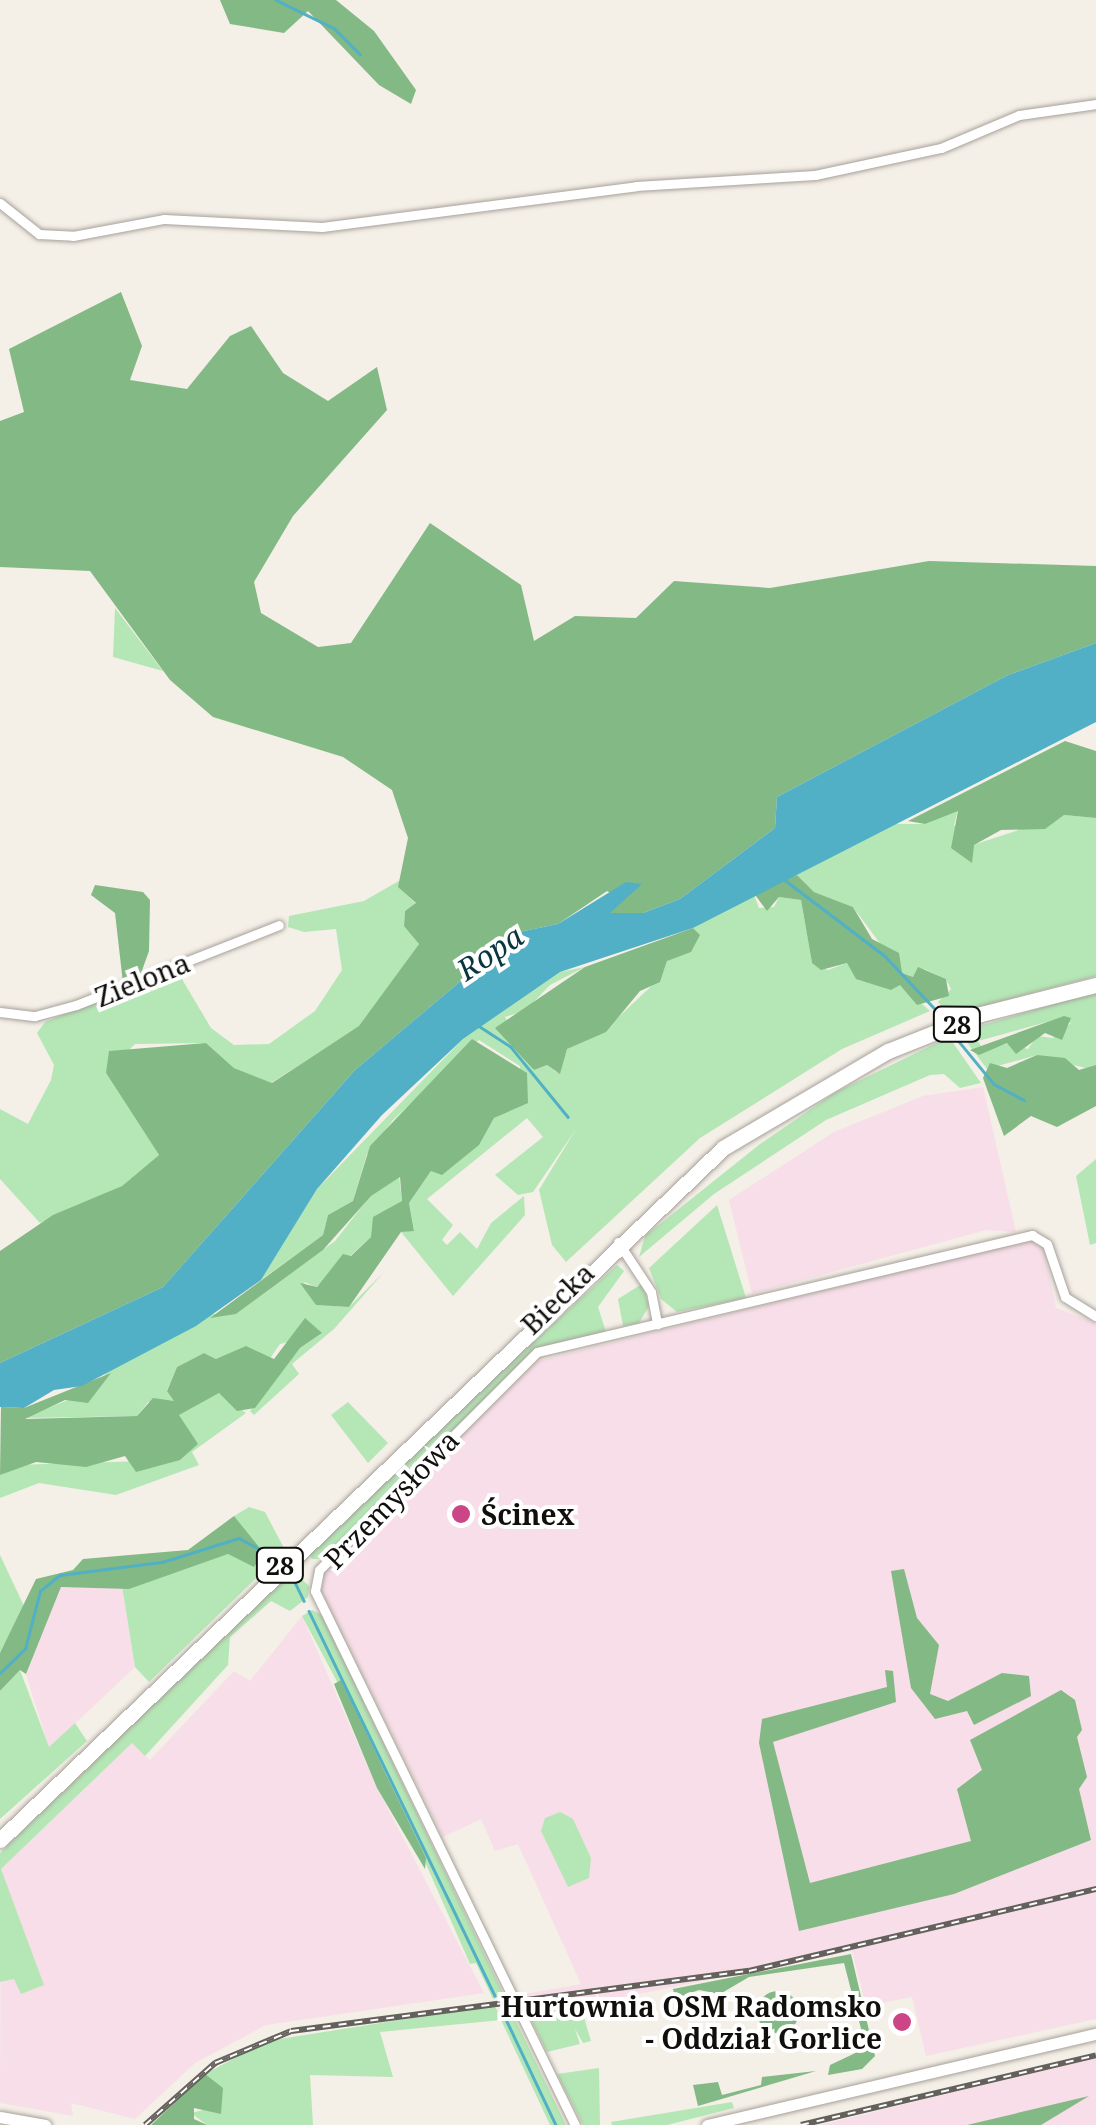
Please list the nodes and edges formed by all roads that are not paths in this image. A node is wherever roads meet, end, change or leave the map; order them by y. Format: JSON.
{"nodes":[{"id":1,"x":1096,"y":104,"type":"edge"},
{"id":2,"x":0,"y":203,"type":"edge"},
{"id":3,"x":280,"y":925,"type":"dead end"},
{"id":4,"x":1096,"y":984,"type":"edge"},
{"id":5,"x":0,"y":1012,"type":"edge"},
{"id":6,"x":617,"y":1241,"type":"junction"},
{"id":7,"x":1096,"y":1316,"type":"edge"},
{"id":8,"x":657,"y":1324,"type":"junction"},
{"id":9,"x":101,"y":1740,"type":"junction"},
{"id":10,"x":0,"y":1827,"type":"edge"},
{"id":11,"x":0,"y":1840,"type":"edge"},
{"id":12,"x":1096,"y":2034,"type":"edge"},
{"id":13,"x":770,"y":2111,"type":"junction"},
{"id":14,"x":0,"y":2117,"type":"edge"},
{"id":15,"x":45,"y":2125,"type":"edge"},
{"id":16,"x":575,"y":2125,"type":"edge"},
{"id":17,"x":707,"y":2125,"type":"edge"},
{"id":18,"x":774,"y":2125,"type":"edge"}],
"edges":[{"from":1,"to":2,"type":"street"},
{"from":3,"to":5,"type":"street","name":"Zielona"},
{"from":4,"to":6,"type":"main road","name":"Biecka","number":"28"},
{"from":6,"to":8,"type":"street"},
{"from":6,"to":9,"type":"main road","name":"Biecka","number":"28"},
{"from":7,"to":8,"type":"street","name":"Przemysłowa"},
{"from":8,"to":16,"type":"street","name":"Przemysłowa"},
{"from":9,"to":10,"type":"main road","name":"Biecka","number":"28"},
{"from":9,"to":11,"type":"main road","name":"Biecka","number":"28"},
{"from":12,"to":13,"type":"street"},
{"from":13,"to":17,"type":"street"},
{"from":13,"to":18,"type":"street"},
{"from":14,"to":15,"type":"street"}]}
